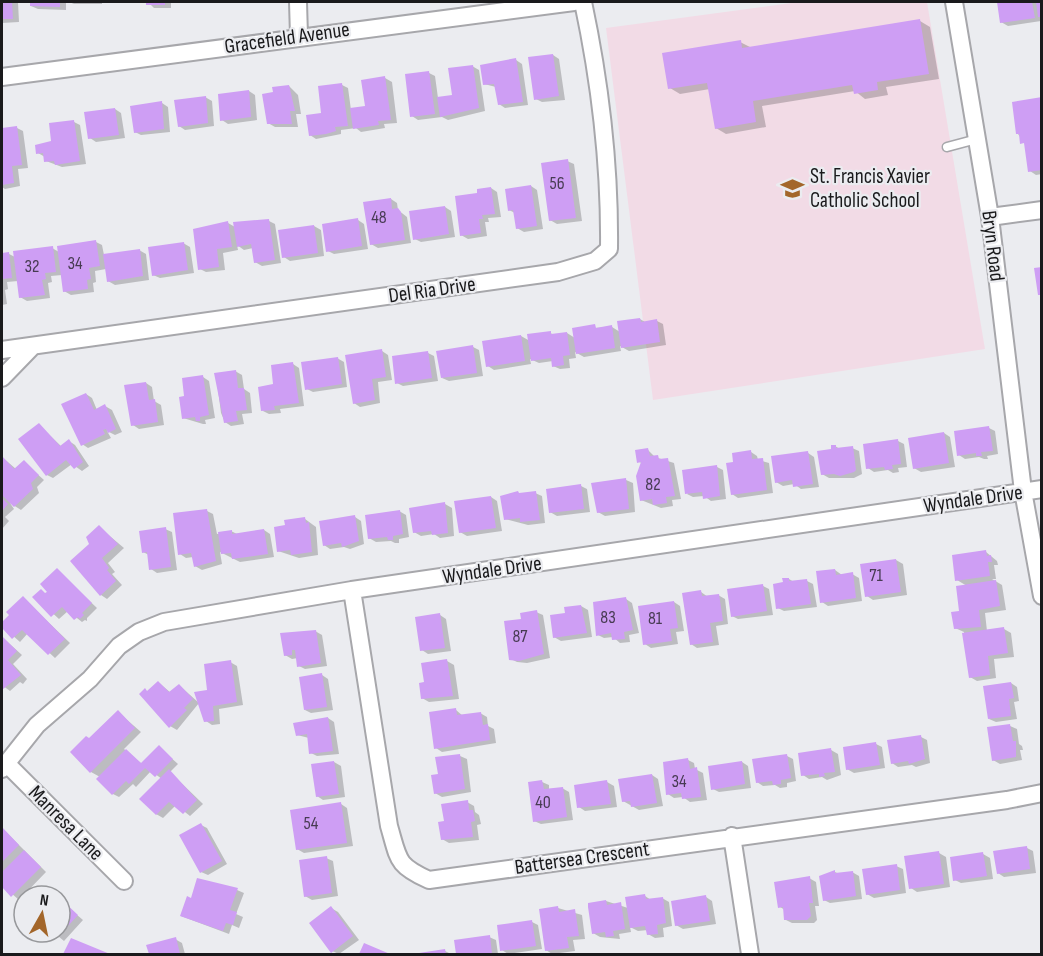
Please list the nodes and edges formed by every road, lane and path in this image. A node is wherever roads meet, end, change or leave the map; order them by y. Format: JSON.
{"nodes":[{"id":1,"x":298,"y":2,"type":"edge"},
{"id":2,"x":574,"y":2,"type":"edge"},
{"id":3,"x":583,"y":2,"type":"edge"},
{"id":4,"x":954,"y":2,"type":"edge"},
{"id":5,"x":299,"y":36,"type":"junction"},
{"id":6,"x":2,"y":77,"type":"edge"},
{"id":7,"x":977,"y":139,"type":"junction"},
{"id":8,"x":947,"y":147,"type":"dead end"},
{"id":9,"x":1041,"y":210,"type":"edge"},
{"id":10,"x":990,"y":217,"type":"junction"},
{"id":11,"x":33,"y":346,"type":"junction"},
{"id":12,"x":2,"y":350,"type":"edge"},
{"id":13,"x":2,"y":378,"type":"edge"},
{"id":14,"x":1041,"y":489,"type":"edge"},
{"id":15,"x":1023,"y":491,"type":"junction"},
{"id":16,"x":352,"y":590,"type":"junction"},
{"id":17,"x":1041,"y":596,"type":"edge"},
{"id":18,"x":4,"y":767,"type":"edge"},
{"id":19,"x":1041,"y":793,"type":"edge"},
{"id":20,"x":732,"y":837,"type":"junction"},
{"id":21,"x":124,"y":882,"type":"dead end"},
{"id":22,"x":750,"y":954,"type":"edge"}],
"edges":[{"from":1,"to":5,"type":"street"},
{"from":2,"to":5,"type":"street","name":"Gracefield Avenue"},
{"from":3,"to":11,"type":"street","name":"Del Ria Drive"},
{"from":4,"to":7,"type":"street","name":"Bryn Road"},
{"from":5,"to":6,"type":"street","name":"Gracefield Avenue"},
{"from":7,"to":8,"type":"lane"},
{"from":7,"to":10,"type":"street","name":"Bryn Road"},
{"from":9,"to":10,"type":"street"},
{"from":10,"to":15,"type":"street","name":"Bryn Road"},
{"from":11,"to":12,"type":"street","name":"Del Ria Drive"},
{"from":11,"to":13,"type":"street"},
{"from":14,"to":15,"type":"street","name":"Wyndale Drive"},
{"from":15,"to":16,"type":"street","name":"Wyndale Drive"},
{"from":15,"to":17,"type":"street"},
{"from":16,"to":18,"type":"street","name":"Wyndale Drive"},
{"from":16,"to":20,"type":"street","name":"Battersea Crescent"},
{"from":18,"to":21,"type":"street","name":"Manresa Lane"},
{"from":19,"to":20,"type":"street","name":"Battersea Crescent"},
{"from":20,"to":22,"type":"street"}]}
